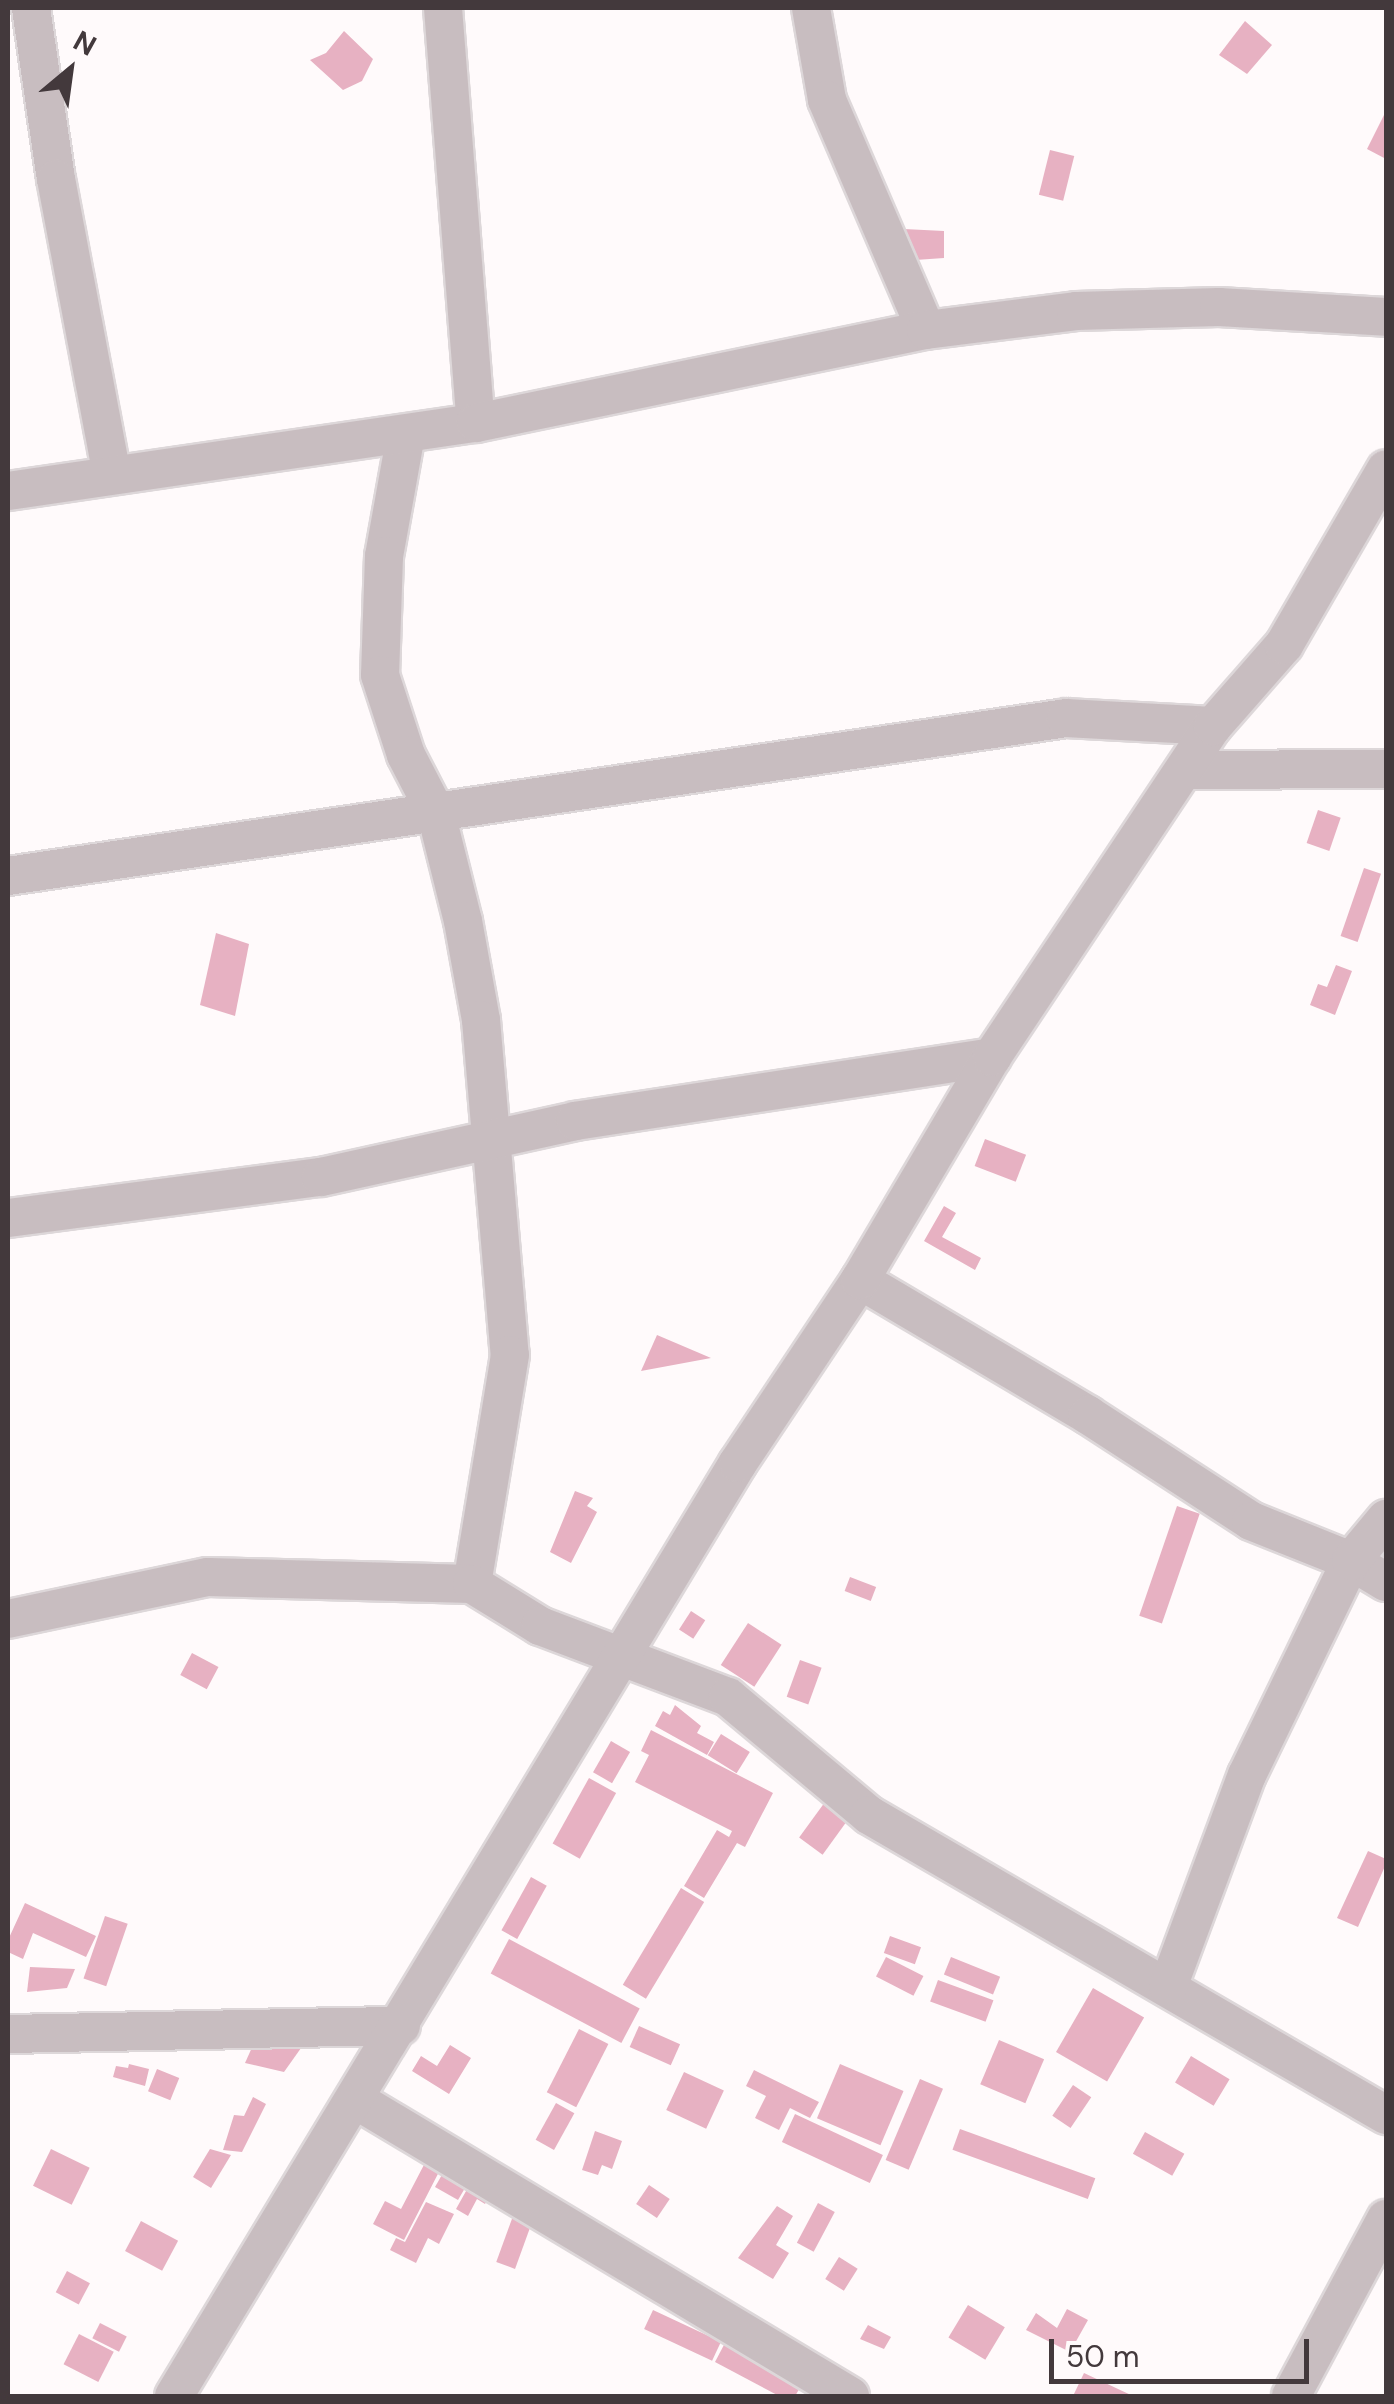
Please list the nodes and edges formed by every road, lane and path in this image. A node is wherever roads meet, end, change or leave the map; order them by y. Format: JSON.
{"nodes":[{"id":1,"x":31,"y":8,"type":"edge"},
{"id":2,"x":444,"y":8,"type":"edge"},
{"id":3,"x":811,"y":8,"type":"edge"},
{"id":4,"x":1386,"y":317,"type":"edge"},
{"id":5,"x":926,"y":330,"type":"junction"},
{"id":6,"x":476,"y":422,"type":"junction"},
{"id":7,"x":406,"y":434,"type":"junction"},
{"id":8,"x":1386,"y":469,"type":"edge"},
{"id":9,"x":112,"y":476,"type":"junction"},
{"id":10,"x":8,"y":490,"type":"edge"},
{"id":11,"x":1213,"y":726,"type":"junction"},
{"id":12,"x":1386,"y":769,"type":"edge"},
{"id":13,"x":1186,"y":770,"type":"junction"},
{"id":14,"x":436,"y":813,"type":"junction"},
{"id":15,"x":8,"y":876,"type":"edge"},
{"id":16,"x":992,"y":1057,"type":"junction"},
{"id":17,"x":491,"y":1139,"type":"junction"},
{"id":18,"x":8,"y":1218,"type":"edge"},
{"id":19,"x":860,"y":1280,"type":"junction"},
{"id":20,"x":1386,"y":1519,"type":"edge"},
{"id":21,"x":1351,"y":1562,"type":"junction"},
{"id":22,"x":1386,"y":1582,"type":"edge"},
{"id":23,"x":472,"y":1584,"type":"junction"},
{"id":24,"x":8,"y":1618,"type":"edge"},
{"id":25,"x":623,"y":1654,"type":"junction"},
{"id":26,"x":1168,"y":1986,"type":"junction"},
{"id":27,"x":401,"y":2026,"type":"junction"},
{"id":28,"x":8,"y":2034,"type":"edge"},
{"id":29,"x":356,"y":2100,"type":"junction"},
{"id":30,"x":1386,"y":2115,"type":"edge"},
{"id":31,"x":1386,"y":2219,"type":"edge"},
{"id":32,"x":174,"y":2396,"type":"edge"},
{"id":33,"x":850,"y":2396,"type":"edge"},
{"id":34,"x":1291,"y":2396,"type":"edge"}],
"edges":[{"from":1,"to":9,"type":"street"},
{"from":2,"to":6,"type":"street"},
{"from":3,"to":5,"type":"street"},
{"from":4,"to":5,"type":"street"},
{"from":5,"to":6,"type":"street"},
{"from":6,"to":7,"type":"street"},
{"from":7,"to":9,"type":"street"},
{"from":7,"to":14,"type":"street"},
{"from":8,"to":11,"type":"street"},
{"from":9,"to":10,"type":"street"},
{"from":11,"to":13,"type":"street"},
{"from":11,"to":14,"type":"street"},
{"from":12,"to":13,"type":"street"},
{"from":13,"to":16,"type":"street"},
{"from":14,"to":15,"type":"street"},
{"from":14,"to":17,"type":"street"},
{"from":16,"to":17,"type":"street"},
{"from":16,"to":19,"type":"street"},
{"from":17,"to":18,"type":"street"},
{"from":17,"to":23,"type":"street"},
{"from":19,"to":21,"type":"street"},
{"from":19,"to":25,"type":"street"},
{"from":20,"to":21,"type":"street"},
{"from":21,"to":22,"type":"street"},
{"from":21,"to":26,"type":"street"},
{"from":23,"to":24,"type":"street"},
{"from":23,"to":25,"type":"street"},
{"from":25,"to":26,"type":"street"},
{"from":25,"to":27,"type":"street"},
{"from":26,"to":30,"type":"street"},
{"from":27,"to":28,"type":"street"},
{"from":27,"to":29,"type":"street"},
{"from":29,"to":32,"type":"street"},
{"from":29,"to":33,"type":"street"},
{"from":31,"to":34,"type":"street"}]}
